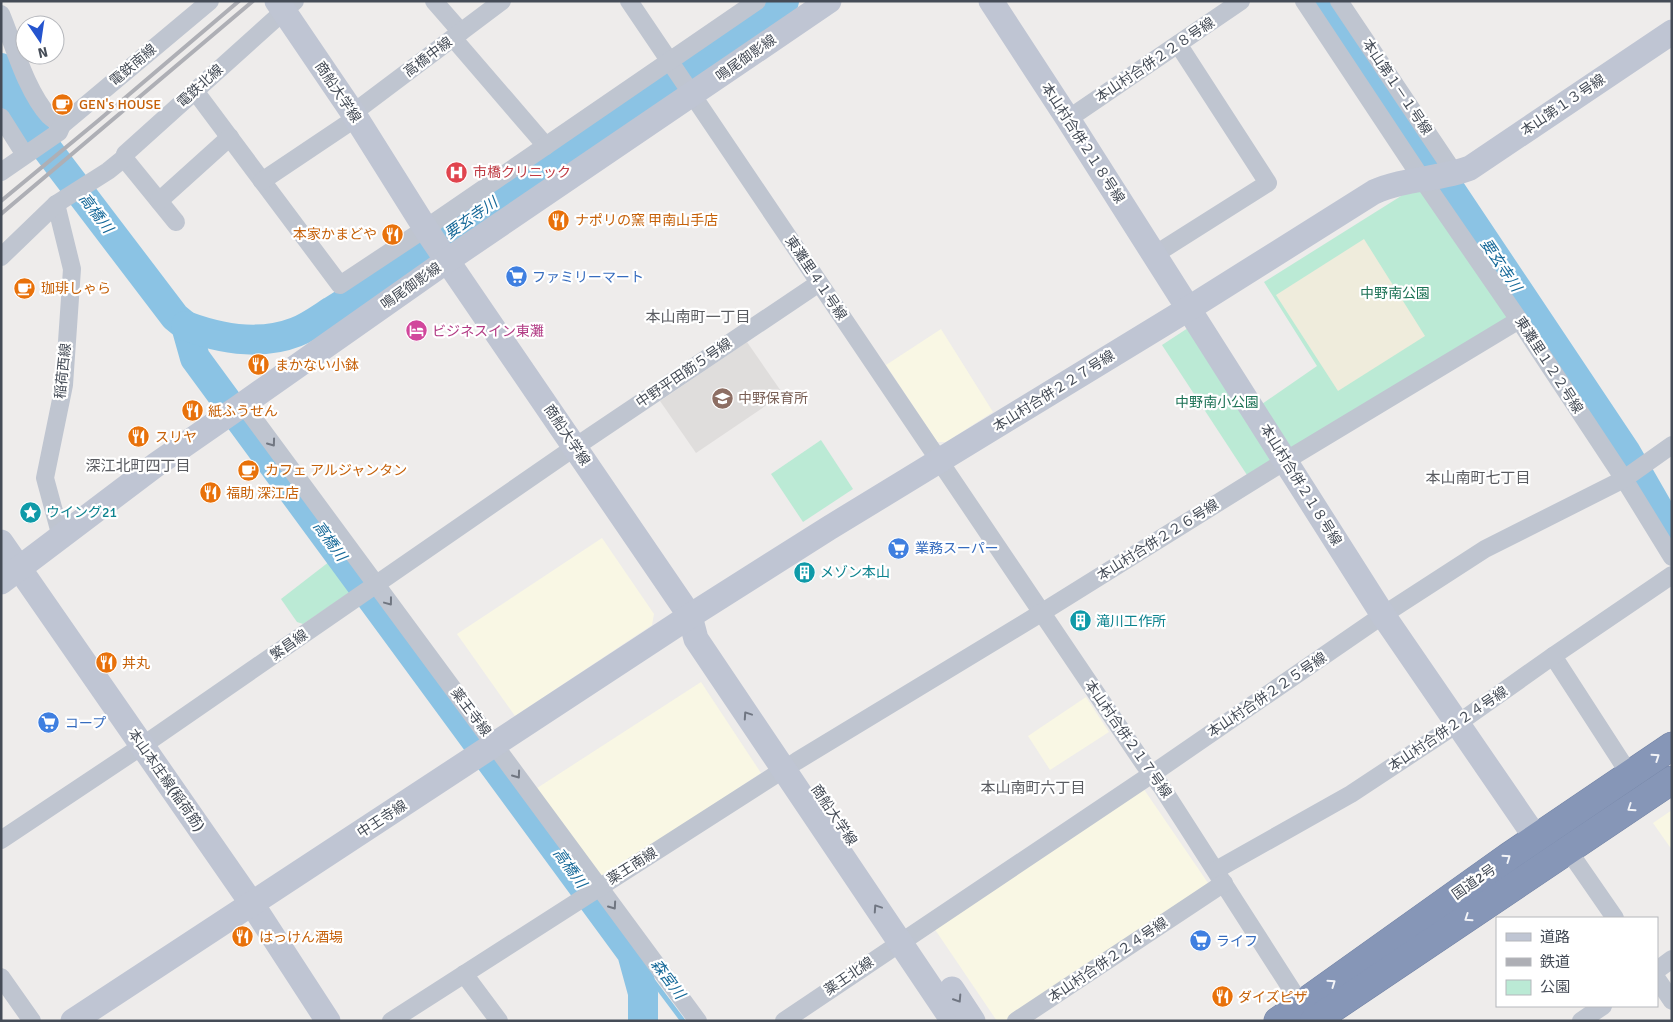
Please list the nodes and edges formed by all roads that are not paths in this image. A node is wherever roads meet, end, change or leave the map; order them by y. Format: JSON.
{"nodes":[{"id":1,"x":434,"y":1,"type":"edge"},
{"id":2,"x":502,"y":1,"type":"edge"},
{"id":3,"x":629,"y":1,"type":"edge"},
{"id":4,"x":757,"y":1,"type":"edge"},
{"id":5,"x":829,"y":1,"type":"edge"},
{"id":6,"x":991,"y":1,"type":"edge"},
{"id":7,"x":1242,"y":1,"type":"edge"},
{"id":8,"x":1304,"y":1,"type":"edge"},
{"id":9,"x":1339,"y":1,"type":"edge"},
{"id":10,"x":199,"y":5,"type":"edge"},
{"id":11,"x":285,"y":5,"type":"edge"},
{"id":12,"x":1216,"y":8,"type":"edge"},
{"id":13,"x":1,"y":14,"type":"edge"},
{"id":14,"x":1672,"y":32,"type":"edge"},
{"id":15,"x":457,"y":35,"type":"junction"},
{"id":16,"x":1178,"y":44,"type":"junction"},
{"id":17,"x":671,"y":64,"type":"junction"},
{"id":18,"x":687,"y":88,"type":"junction"},
{"id":19,"x":195,"y":90,"type":"junction"},
{"id":20,"x":354,"y":116,"type":"junction"},
{"id":21,"x":1,"y":117,"type":"edge"},
{"id":22,"x":1068,"y":119,"type":"junction"},
{"id":23,"x":60,"y":128,"type":"junction"},
{"id":24,"x":1,"y":135,"type":"edge"},
{"id":25,"x":230,"y":137,"type":"junction"},
{"id":26,"x":546,"y":146,"type":"junction"},
{"id":27,"x":29,"y":153,"type":"junction"},
{"id":28,"x":124,"y":158,"type":"junction"},
{"id":29,"x":1,"y":167,"type":"edge"},
{"id":30,"x":1,"y":172,"type":"edge"},
{"id":31,"x":1440,"y":176,"type":"junction"},
{"id":32,"x":262,"y":181,"type":"junction"},
{"id":33,"x":159,"y":201,"type":"junction"},
{"id":34,"x":56,"y":204,"type":"junction"},
{"id":35,"x":176,"y":222,"type":"dead end"},
{"id":36,"x":437,"y":244,"type":"junction"},
{"id":37,"x":1154,"y":255,"type":"junction"},
{"id":38,"x":1,"y":257,"type":"edge"},
{"id":39,"x":819,"y":283,"type":"junction"},
{"id":40,"x":1188,"y":309,"type":"junction"},
{"id":41,"x":1520,"y":320,"type":"junction"},
{"id":42,"x":236,"y":409,"type":"junction"},
{"id":43,"x":1672,"y":446,"type":"edge"},
{"id":44,"x":575,"y":447,"type":"junction"},
{"id":45,"x":940,"y":461,"type":"junction"},
{"id":46,"x":1285,"y":461,"type":"junction"},
{"id":47,"x":1627,"y":477,"type":"junction"},
{"id":48,"x":60,"y":537,"type":"junction"},
{"id":49,"x":1,"y":542,"type":"edge"},
{"id":50,"x":1672,"y":557,"type":"edge"},
{"id":51,"x":10,"y":575,"type":"edge"},
{"id":52,"x":1672,"y":576,"type":"edge"},
{"id":53,"x":375,"y":585,"type":"junction"},
{"id":54,"x":1041,"y":613,"type":"junction"},
{"id":55,"x":1383,"y":615,"type":"junction"},
{"id":56,"x":690,"y":616,"type":"junction"},
{"id":57,"x":1553,"y":656,"type":"junction"},
{"id":58,"x":1457,"y":724,"type":"junction"},
{"id":59,"x":142,"y":746,"type":"junction"},
{"id":60,"x":1672,"y":746,"type":"edge"},
{"id":61,"x":487,"y":750,"type":"junction"},
{"id":62,"x":791,"y":766,"type":"junction"},
{"id":63,"x":1152,"y":774,"type":"junction"},
{"id":64,"x":1630,"y":775,"type":"junction"},
{"id":65,"x":1672,"y":780,"type":"edge"},
{"id":66,"x":1536,"y":838,"type":"junction"},
{"id":67,"x":1,"y":840,"type":"edge"},
{"id":68,"x":1568,"y":850,"type":"junction"},
{"id":69,"x":1220,"y":876,"type":"junction"},
{"id":70,"x":592,"y":892,"type":"junction"},
{"id":71,"x":252,"y":904,"type":"junction"},
{"id":72,"x":1614,"y":917,"type":"edge"},
{"id":73,"x":907,"y":937,"type":"junction"},
{"id":74,"x":1672,"y":959,"type":"edge"},
{"id":75,"x":1658,"y":969,"type":"edge"},
{"id":76,"x":464,"y":974,"type":"junction"},
{"id":77,"x":1,"y":977,"type":"edge"},
{"id":78,"x":1658,"y":980,"type":"edge"},
{"id":79,"x":1672,"y":1001,"type":"edge"},
{"id":80,"x":1602,"y":1007,"type":"edge"},
{"id":81,"x":1309,"y":1015,"type":"edge"},
{"id":82,"x":32,"y":1021,"type":"edge"},
{"id":83,"x":73,"y":1021,"type":"edge"},
{"id":84,"x":328,"y":1021,"type":"edge"},
{"id":85,"x":391,"y":1021,"type":"edge"},
{"id":86,"x":499,"y":1021,"type":"edge"},
{"id":87,"x":698,"y":1021,"type":"edge"},
{"id":88,"x":784,"y":1021,"type":"edge"},
{"id":89,"x":953,"y":1021,"type":"edge"},
{"id":90,"x":973,"y":1021,"type":"edge"},
{"id":91,"x":1016,"y":1021,"type":"edge"},
{"id":92,"x":1278,"y":1021,"type":"edge"},
{"id":93,"x":1581,"y":1021,"type":"edge"}],
"edges":[{"from":1,"to":15,"type":"street"},
{"from":2,"to":15,"type":"street","name":"高橋中線"},
{"from":3,"to":17,"type":"street","name":"東灘里４１号線"},
{"from":4,"to":17,"type":"street","name":"鳴尾御影線"},
{"from":5,"to":18,"type":"street","name":"鳴尾御影線"},
{"from":6,"to":22,"type":"street","name":"本山村合併２１８号線"},
{"from":7,"to":12,"type":"street","name":"本山村合併２２８号線"},
{"from":8,"to":31,"type":"street","name":"東灘里１２２号線"},
{"from":9,"to":31,"type":"street","name":"本山第１－１号線"},
{"from":10,"to":23,"type":"street","name":"電鉄南線"},
{"from":11,"to":19,"type":"street","name":"電鉄北線"},
{"from":11,"to":20,"type":"street","name":"商船大学線"},
{"from":12,"to":16,"type":"street","name":"本山村合併２２８号線"},
{"from":13,"to":23,"type":"street"},
{"from":14,"to":31,"type":"street","name":"本山第１３号線"},
{"from":15,"to":20,"type":"street","name":"高橋中線"},
{"from":15,"to":26,"type":"street"},
{"from":16,"to":22,"type":"street","name":"本山村合併２２８号線"},
{"from":16,"to":37,"type":"street"},
{"from":17,"to":18,"type":"street","name":"東灘里４１号線"},
{"from":17,"to":26,"type":"street","name":"鳴尾御影線"},
{"from":18,"to":36,"type":"street","name":"鳴尾御影線"},
{"from":18,"to":39,"type":"street","name":"東灘里４１号線"},
{"from":19,"to":25,"type":"street"},
{"from":19,"to":28,"type":"street","name":"電鉄北線"},
{"from":20,"to":32,"type":"street","name":"高橋中線"},
{"from":20,"to":36,"type":"street","name":"商船大学線"},
{"from":21,"to":27,"type":"street"},
{"from":22,"to":37,"type":"street","name":"本山村合併２１８号線"},
{"from":23,"to":27,"type":"street","name":"電鉄南線"},
{"from":24,"to":29,"type":"street"},
{"from":25,"to":32,"type":"street"},
{"from":25,"to":33,"type":"street"},
{"from":26,"to":36,"type":"street","name":"鳴尾御影線"},
{"from":27,"to":30,"type":"street"},
{"from":28,"to":33,"type":"street"},
{"from":28,"to":34,"type":"street","name":"電鉄北線"},
{"from":31,"to":40,"type":"street","name":"本山村合併２２７号線"},
{"from":31,"to":41,"type":"street","name":"東灘里１２２号線"},
{"from":32,"to":36,"type":"street"},
{"from":33,"to":35,"type":"street"},
{"from":34,"to":38,"type":"street"},
{"from":34,"to":48,"type":"street","name":"稲荷西線"},
{"from":36,"to":42,"type":"street","name":"鳴尾御影線"},
{"from":36,"to":44,"type":"street","name":"商船大学線"},
{"from":37,"to":40,"type":"street","name":"本山村合併２１８号線"},
{"from":39,"to":44,"type":"street","name":"中野平田筋５号線"},
{"from":39,"to":45,"type":"street","name":"東灘里４１号線"},
{"from":40,"to":45,"type":"street","name":"本山村合併２２７号線"},
{"from":40,"to":46,"type":"street","name":"本山村合併２１８号線"},
{"from":41,"to":46,"type":"street","name":"本山村合併２２６号線"},
{"from":41,"to":47,"type":"street","name":"東灘里１２２号線"},
{"from":42,"to":48,"type":"street","name":"鳴尾御影線"},
{"from":42,"to":53,"type":"street","name":"薬王寺線","one_way":true},
{"from":43,"to":47,"type":"street","name":"本山村合併２２５号線"},
{"from":44,"to":53,"type":"street","name":"繁昌線"},
{"from":44,"to":56,"type":"street","name":"商船大学線"},
{"from":45,"to":54,"type":"street","name":"本山村合併２１７号線"},
{"from":45,"to":56,"type":"street","name":"本山村合併２２７号線"},
{"from":46,"to":54,"type":"street","name":"本山村合併２２６号線"},
{"from":46,"to":55,"type":"street","name":"本山村合併２１８号線"},
{"from":47,"to":50,"type":"street","name":"東灘里１２２号線"},
{"from":47,"to":55,"type":"street","name":"本山村合併２２５号線"},
{"from":48,"to":51,"type":"street","name":"鳴尾御影線"},
{"from":49,"to":51,"type":"street","name":"本山本庄線(稲荷筋)"},
{"from":51,"to":59,"type":"street","name":"本山本庄線(稲荷筋)"},
{"from":52,"to":57,"type":"street","name":"本山村合併２２４号線"},
{"from":53,"to":59,"type":"street","name":"繁昌線"},
{"from":53,"to":61,"type":"street","name":"薬王寺線","one_way":true},
{"from":54,"to":62,"type":"street","name":"本山村合併２２６号線"},
{"from":54,"to":63,"type":"street","name":"本山村合併２１７号線"},
{"from":55,"to":58,"type":"street","name":"本山村合併２１８号線"},
{"from":55,"to":63,"type":"street","name":"本山村合併２２５号線"},
{"from":56,"to":61,"type":"street","name":"中王寺線"},
{"from":56,"to":62,"type":"street","name":"商船大学線"},
{"from":57,"to":58,"type":"street","name":"本山村合併２２４号線"},
{"from":57,"to":64,"type":"street"},
{"from":58,"to":66,"type":"street","name":"本山村合併２１８号線"},
{"from":58,"to":69,"type":"street","name":"本山村合併２２４号線"},
{"from":59,"to":67,"type":"street","name":"繁昌線"},
{"from":59,"to":71,"type":"street","name":"本山本庄線(稲荷筋)"},
{"from":64,"to":60,"type":"highway","name":"国道2号","one_way":true},
{"from":61,"to":70,"type":"street","name":"薬王寺線","one_way":true},
{"from":61,"to":71,"type":"street","name":"中王寺線"},
{"from":62,"to":70,"type":"street","name":"薬王南線"},
{"from":62,"to":73,"type":"street","name":"商船大学線"},
{"from":63,"to":69,"type":"street","name":"本山村合併２１７号線"},
{"from":63,"to":73,"type":"street","name":"本山村合併２２５号線"},
{"from":64,"to":66,"type":"highway","name":"国道2号"},
{"from":65,"to":68,"type":"highway","name":"国道2号","one_way":true},
{"from":81,"to":66,"type":"highway","name":"国道2号","one_way":true},
{"from":68,"to":72,"type":"street"},
{"from":68,"to":81,"type":"highway","name":"国道2号","one_way":true},
{"from":69,"to":81,"type":"street","name":"本山村合併２１７号線"},
{"from":69,"to":91,"type":"street","name":"本山村合併２２４号線"},
{"from":70,"to":76,"type":"street","name":"薬王南線"},
{"from":70,"to":87,"type":"street","name":"薬王寺線","one_way":true},
{"from":71,"to":83,"type":"street","name":"中王寺線"},
{"from":71,"to":84,"type":"street","name":"本山本庄線(稲荷筋)"},
{"from":73,"to":88,"type":"street","name":"薬王北線"},
{"from":73,"to":89,"type":"street","name":"商船大学線"},
{"from":73,"to":90,"type":"street","name":"商船大学線","one_way":true},
{"from":74,"to":75,"type":"street"},
{"from":76,"to":85,"type":"street","name":"薬王南線"},
{"from":76,"to":86,"type":"street"},
{"from":77,"to":82,"type":"street"},
{"from":78,"to":79,"type":"street"},
{"from":80,"to":93,"type":"street"},
{"from":81,"to":92,"type":"highway","name":"国道2号"}]}
